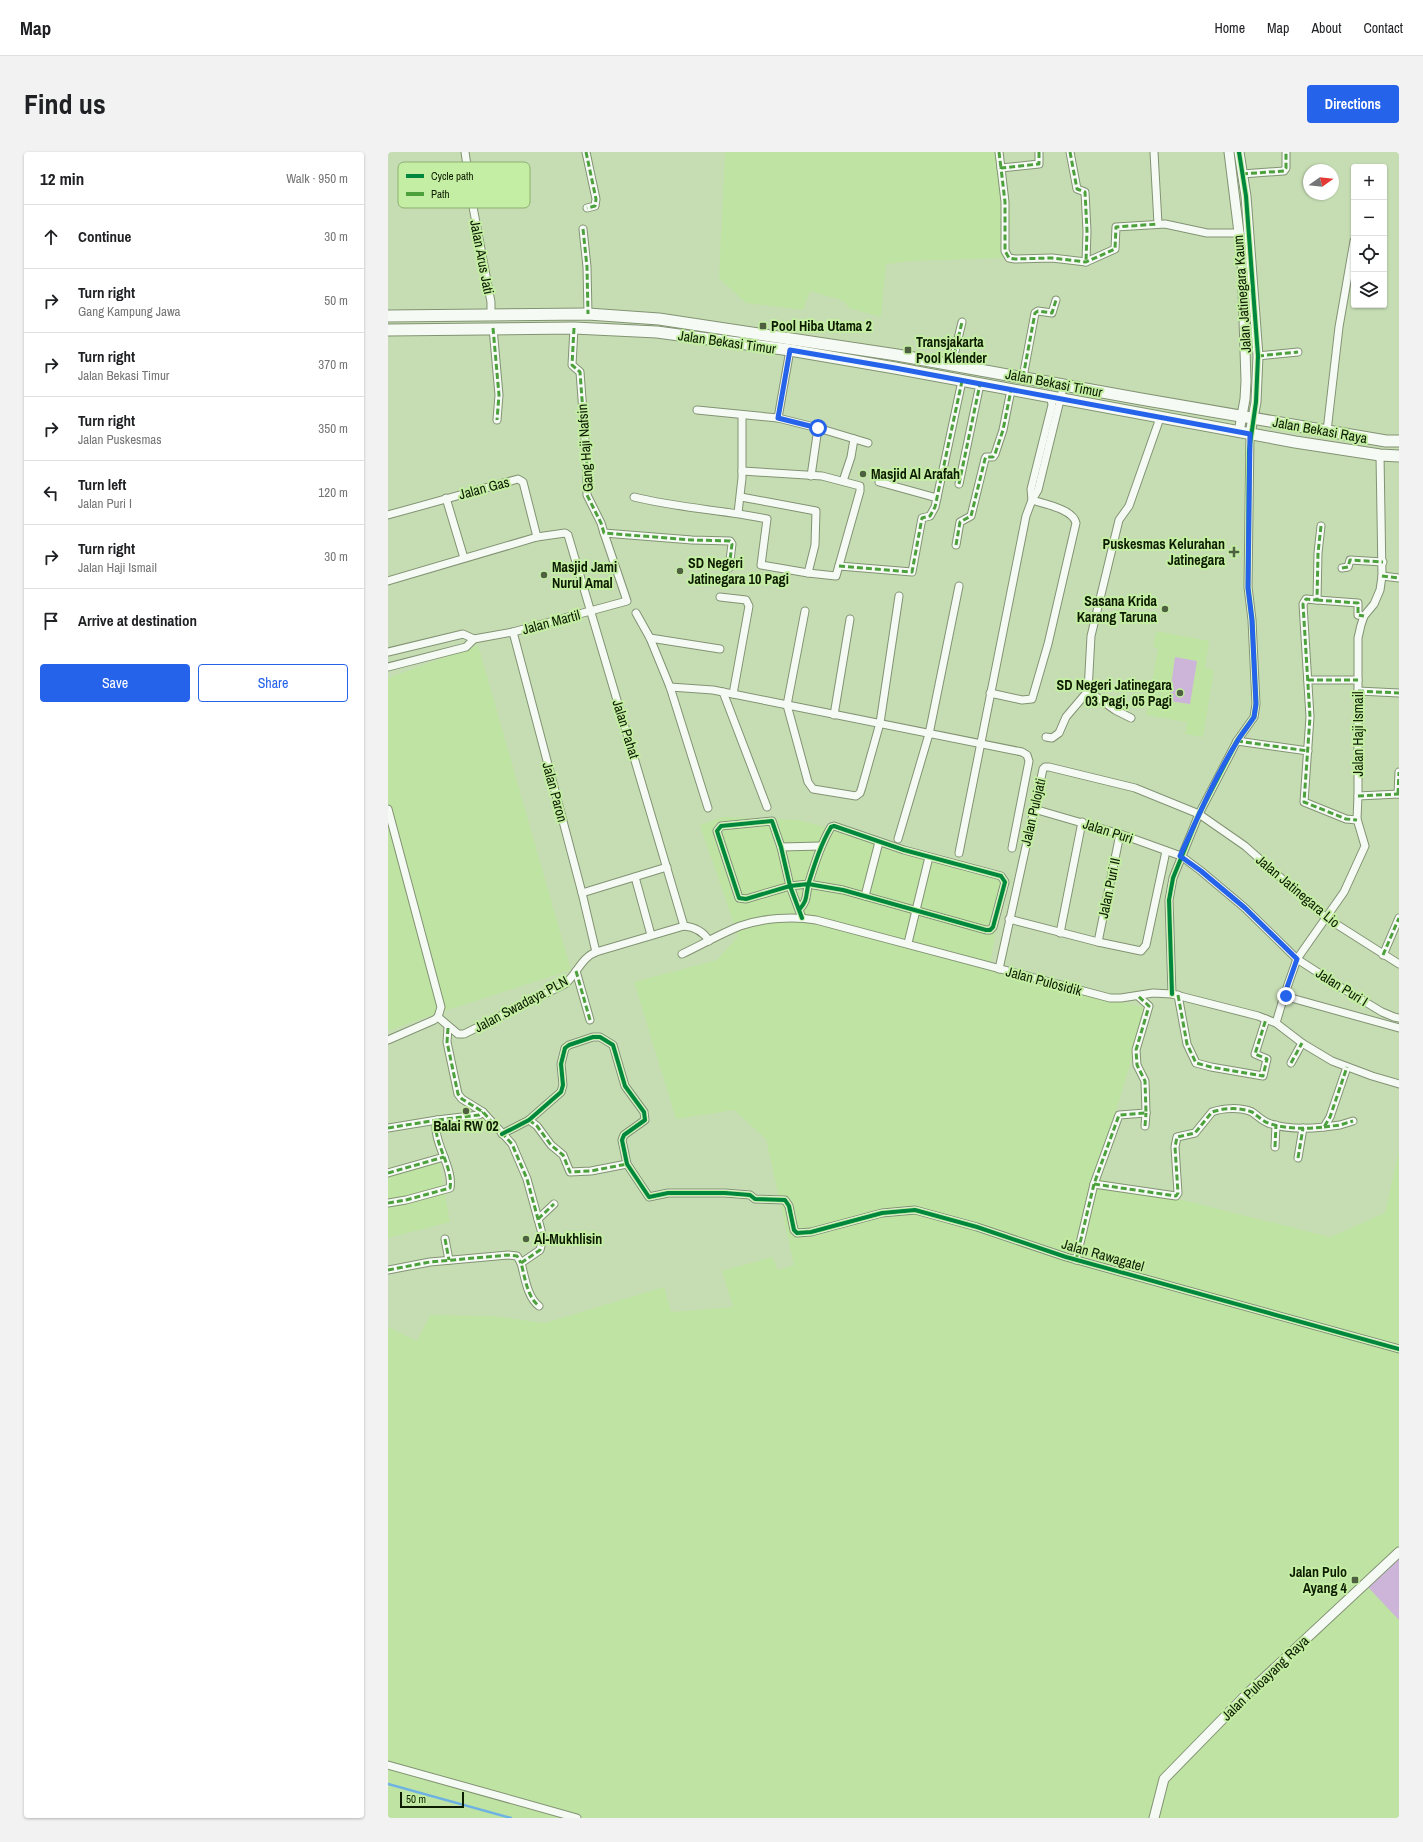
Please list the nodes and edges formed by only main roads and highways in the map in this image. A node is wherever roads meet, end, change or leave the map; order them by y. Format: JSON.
{"nodes":[{"id":1,"x":388,"y":316,"type":"edge"},
{"id":2,"x":388,"y":330,"type":"edge"},
{"id":3,"x":1248,"y":418,"type":"joint"},
{"id":4,"x":1250,"y":434,"type":"joint"},
{"id":5,"x":1399,"y":441,"type":"edge"},
{"id":6,"x":1399,"y":456,"type":"edge"}],
"edges":[{"from":1,"to":3,"type":"main road","name":"Jalan Bekasi Timur"},
{"from":2,"to":4,"type":"main road","name":"Jalan Bekasi Timur"},
{"from":3,"to":5,"type":"main road","name":"Jalan Bekasi Raya"},
{"from":4,"to":6,"type":"main road","name":"Jalan Bekasi Raya"}]}
